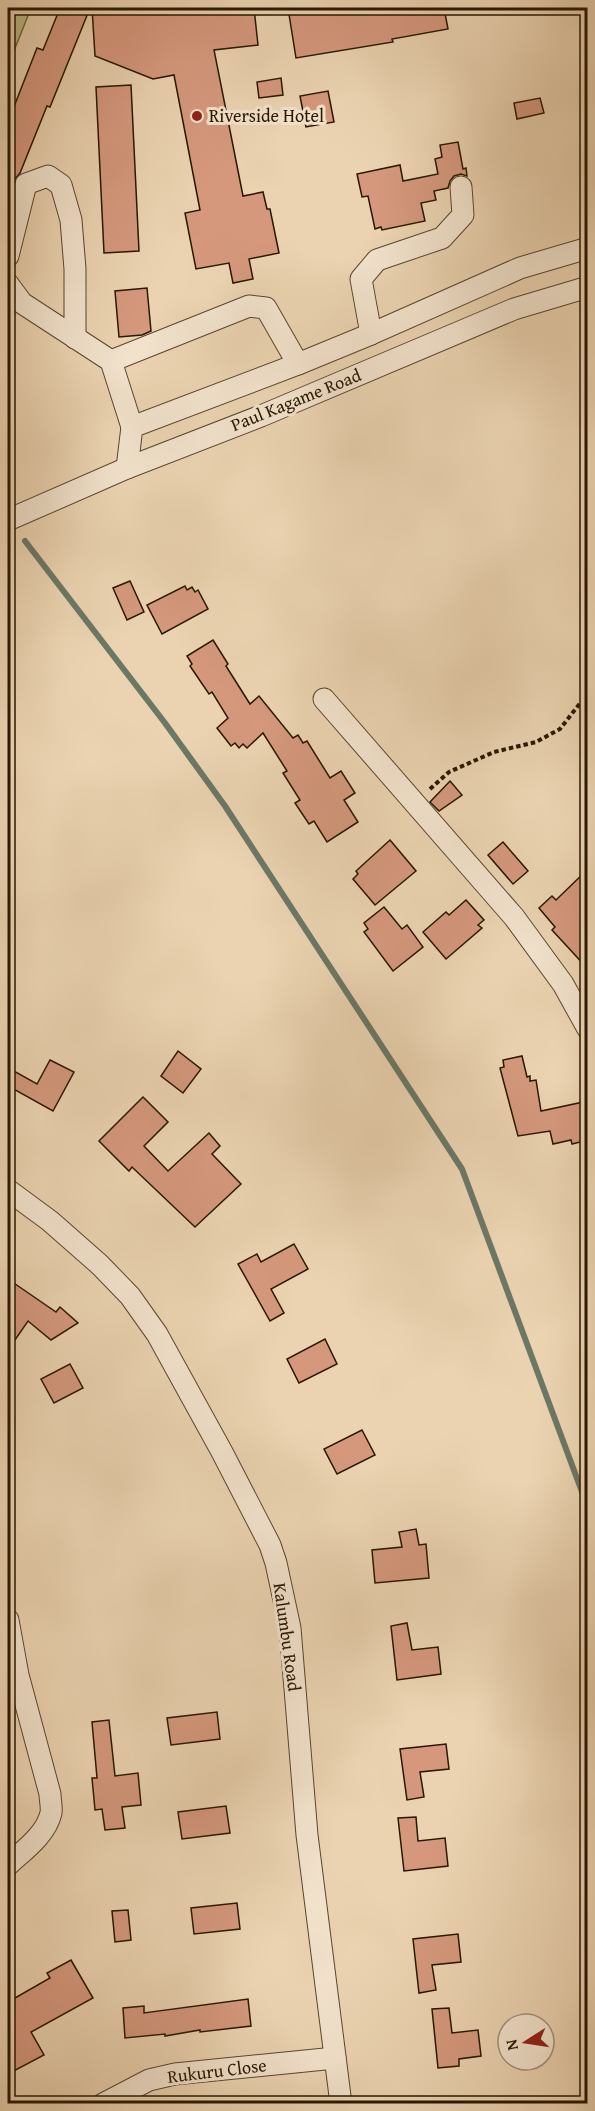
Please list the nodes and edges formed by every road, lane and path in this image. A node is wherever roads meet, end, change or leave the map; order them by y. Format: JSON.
{"nodes":[{"id":1,"x":461,"y":187,"type":"dead end"},
{"id":2,"x":588,"y":248,"type":"edge"},
{"id":3,"x":8,"y":256,"type":"edge"},
{"id":4,"x":8,"y":284,"type":"edge"},
{"id":5,"x":588,"y":287,"type":"edge"},
{"id":6,"x":371,"y":334,"type":"junction"},
{"id":7,"x":75,"y":338,"type":"junction"},
{"id":8,"x":111,"y":361,"type":"junction"},
{"id":9,"x":298,"y":364,"type":"junction"},
{"id":10,"x":132,"y":427,"type":"junction"},
{"id":11,"x":127,"y":468,"type":"junction"},
{"id":12,"x":8,"y":520,"type":"edge"},
{"id":13,"x":588,"y":693,"type":"edge"},
{"id":14,"x":324,"y":699,"type":"dead end"},
{"id":15,"x":412,"y":802,"type":"junction"},
{"id":16,"x":588,"y":1029,"type":"edge"},
{"id":17,"x":8,"y":1190,"type":"edge"},
{"id":18,"x":8,"y":1620,"type":"edge"},
{"id":19,"x":8,"y":1865,"type":"edge"},
{"id":20,"x":335,"y":2058,"type":"junction"},
{"id":21,"x":103,"y":2103,"type":"edge"},
{"id":22,"x":341,"y":2103,"type":"edge"}],
"edges":[{"from":1,"to":6,"type":"street"},
{"from":2,"to":6,"type":"street"},
{"from":3,"to":7,"type":"street"},
{"from":4,"to":7,"type":"street"},
{"from":5,"to":11,"type":"street","name":"Paul Kagame Road"},
{"from":6,"to":9,"type":"street"},
{"from":7,"to":8,"type":"street"},
{"from":8,"to":9,"type":"street"},
{"from":8,"to":10,"type":"street"},
{"from":9,"to":10,"type":"street"},
{"from":10,"to":11,"type":"street"},
{"from":11,"to":12,"type":"street","name":"Paul Kagame Road"},
{"from":13,"to":15,"type":"path"},
{"from":14,"to":15,"type":"street"},
{"from":15,"to":16,"type":"street"},
{"from":17,"to":20,"type":"street","name":"Kalumbu Road"},
{"from":18,"to":19,"type":"street"},
{"from":20,"to":21,"type":"street","name":"Rukuru Close"},
{"from":20,"to":22,"type":"street","name":"Kalumbu Road"}]}
